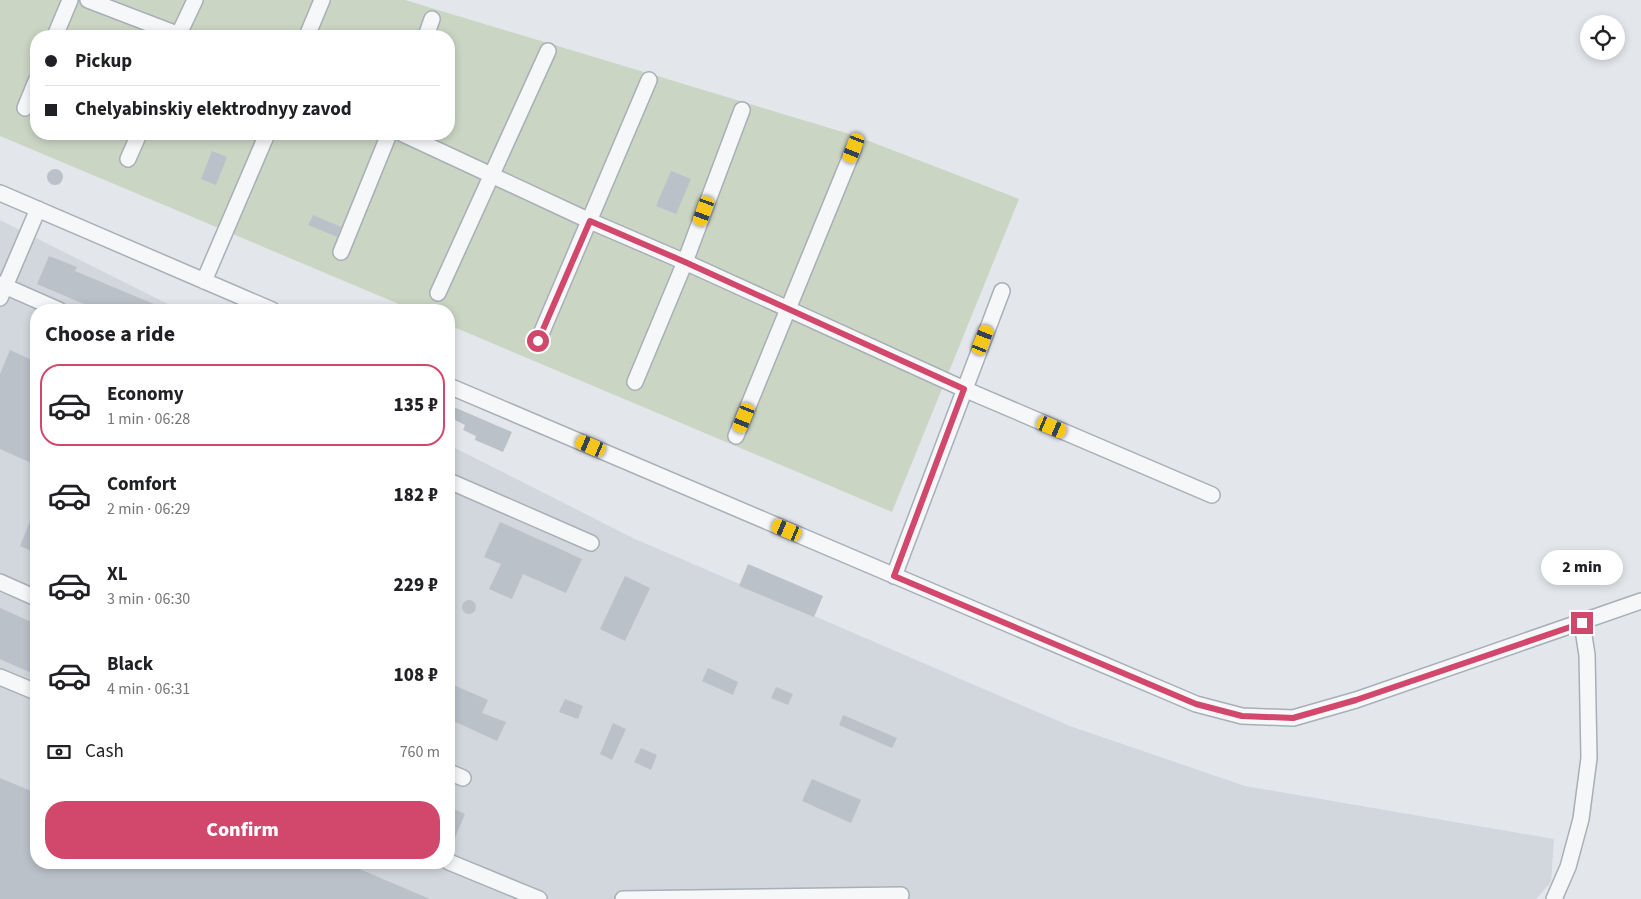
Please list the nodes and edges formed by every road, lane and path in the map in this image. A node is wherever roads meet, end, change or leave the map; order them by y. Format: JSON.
{"nodes":[{"id":1,"x":70,"y":0,"type":"edge"},
{"id":2,"x":88,"y":0,"type":"edge"},
{"id":3,"x":195,"y":0,"type":"edge"},
{"id":4,"x":322,"y":0,"type":"edge"},
{"id":5,"x":432,"y":19,"type":"dead end"},
{"id":6,"x":58,"y":30,"type":"edge"},
{"id":7,"x":165,"y":30,"type":"edge"},
{"id":8,"x":182,"y":30,"type":"edge"},
{"id":9,"x":310,"y":30,"type":"edge"},
{"id":10,"x":428,"y":30,"type":"edge"},
{"id":11,"x":548,"y":51,"type":"dead end"},
{"id":12,"x":649,"y":80,"type":"dead end"},
{"id":13,"x":30,"y":96,"type":"edge"},
{"id":14,"x":25,"y":108,"type":"dead end"},
{"id":15,"x":742,"y":110,"type":"dead end"},
{"id":16,"x":136,"y":140,"type":"edge"},
{"id":17,"x":265,"y":140,"type":"edge"},
{"id":18,"x":387,"y":140,"type":"edge"},
{"id":19,"x":416,"y":140,"type":"edge"},
{"id":20,"x":854,"y":148,"type":"dead end"},
{"id":21,"x":128,"y":159,"type":"dead end"},
{"id":22,"x":492,"y":175,"type":"junction"},
{"id":23,"x":0,"y":193,"type":"edge"},
{"id":24,"x":38,"y":209,"type":"junction"},
{"id":25,"x":590,"y":221,"type":"junction"},
{"id":26,"x":341,"y":252,"type":"dead end"},
{"id":27,"x":685,"y":262,"type":"junction"},
{"id":28,"x":204,"y":281,"type":"junction"},
{"id":29,"x":2,"y":289,"type":"edge"},
{"id":30,"x":1002,"y":291,"type":"dead end"},
{"id":31,"x":438,"y":293,"type":"dead end"},
{"id":32,"x":43,"y":304,"type":"edge"},
{"id":33,"x":261,"y":304,"type":"edge"},
{"id":34,"x":788,"y":308,"type":"junction"},
{"id":35,"x":538,"y":341,"type":"dead end"},
{"id":36,"x":635,"y":382,"type":"dead end"},
{"id":37,"x":455,"y":389,"type":"edge"},
{"id":38,"x":964,"y":389,"type":"junction"},
{"id":39,"x":736,"y":436,"type":"dead end"},
{"id":40,"x":455,"y":484,"type":"edge"},
{"id":41,"x":1212,"y":495,"type":"dead end"},
{"id":42,"x":591,"y":543,"type":"dead end"},
{"id":43,"x":894,"y":576,"type":"junction"},
{"id":44,"x":0,"y":582,"type":"edge"},
{"id":45,"x":30,"y":595,"type":"edge"},
{"id":46,"x":1641,"y":601,"type":"edge"},
{"id":47,"x":1582,"y":623,"type":"junction"},
{"id":48,"x":0,"y":677,"type":"edge"},
{"id":49,"x":30,"y":690,"type":"edge"},
{"id":50,"x":455,"y":775,"type":"edge"},
{"id":51,"x":463,"y":778,"type":"dead end"},
{"id":52,"x":455,"y":864,"type":"edge"},
{"id":53,"x":902,"y":895,"type":"dead end"},
{"id":54,"x":539,"y":899,"type":"edge"},
{"id":55,"x":623,"y":899,"type":"edge"},
{"id":56,"x":1554,"y":899,"type":"edge"}],
"edges":[{"from":1,"to":6,"type":"street"},
{"from":2,"to":7,"type":"street"},
{"from":3,"to":8,"type":"street"},
{"from":4,"to":9,"type":"street"},
{"from":5,"to":10,"type":"street"},
{"from":11,"to":22,"type":"street"},
{"from":12,"to":25,"type":"street"},
{"from":13,"to":14,"type":"street"},
{"from":15,"to":27,"type":"street"},
{"from":16,"to":21,"type":"street"},
{"from":17,"to":28,"type":"street"},
{"from":18,"to":26,"type":"street"},
{"from":19,"to":22,"type":"street"},
{"from":20,"to":34,"type":"street"},
{"from":22,"to":25,"type":"street"},
{"from":22,"to":31,"type":"street"},
{"from":23,"to":24,"type":"street"},
{"from":24,"to":28,"type":"street"},
{"from":24,"to":29,"type":"street"},
{"from":25,"to":27,"type":"street"},
{"from":25,"to":35,"type":"street"},
{"from":27,"to":34,"type":"street"},
{"from":27,"to":36,"type":"street"},
{"from":28,"to":33,"type":"street"},
{"from":29,"to":32,"type":"street"},
{"from":30,"to":38,"type":"street"},
{"from":34,"to":38,"type":"street"},
{"from":34,"to":39,"type":"street"},
{"from":37,"to":43,"type":"street"},
{"from":38,"to":41,"type":"street"},
{"from":38,"to":43,"type":"street"},
{"from":40,"to":42,"type":"street"},
{"from":43,"to":47,"type":"street"},
{"from":44,"to":45,"type":"street"},
{"from":46,"to":47,"type":"street"},
{"from":47,"to":56,"type":"street"},
{"from":48,"to":49,"type":"street"},
{"from":50,"to":51,"type":"street"},
{"from":52,"to":54,"type":"street"},
{"from":53,"to":55,"type":"street"}]}
